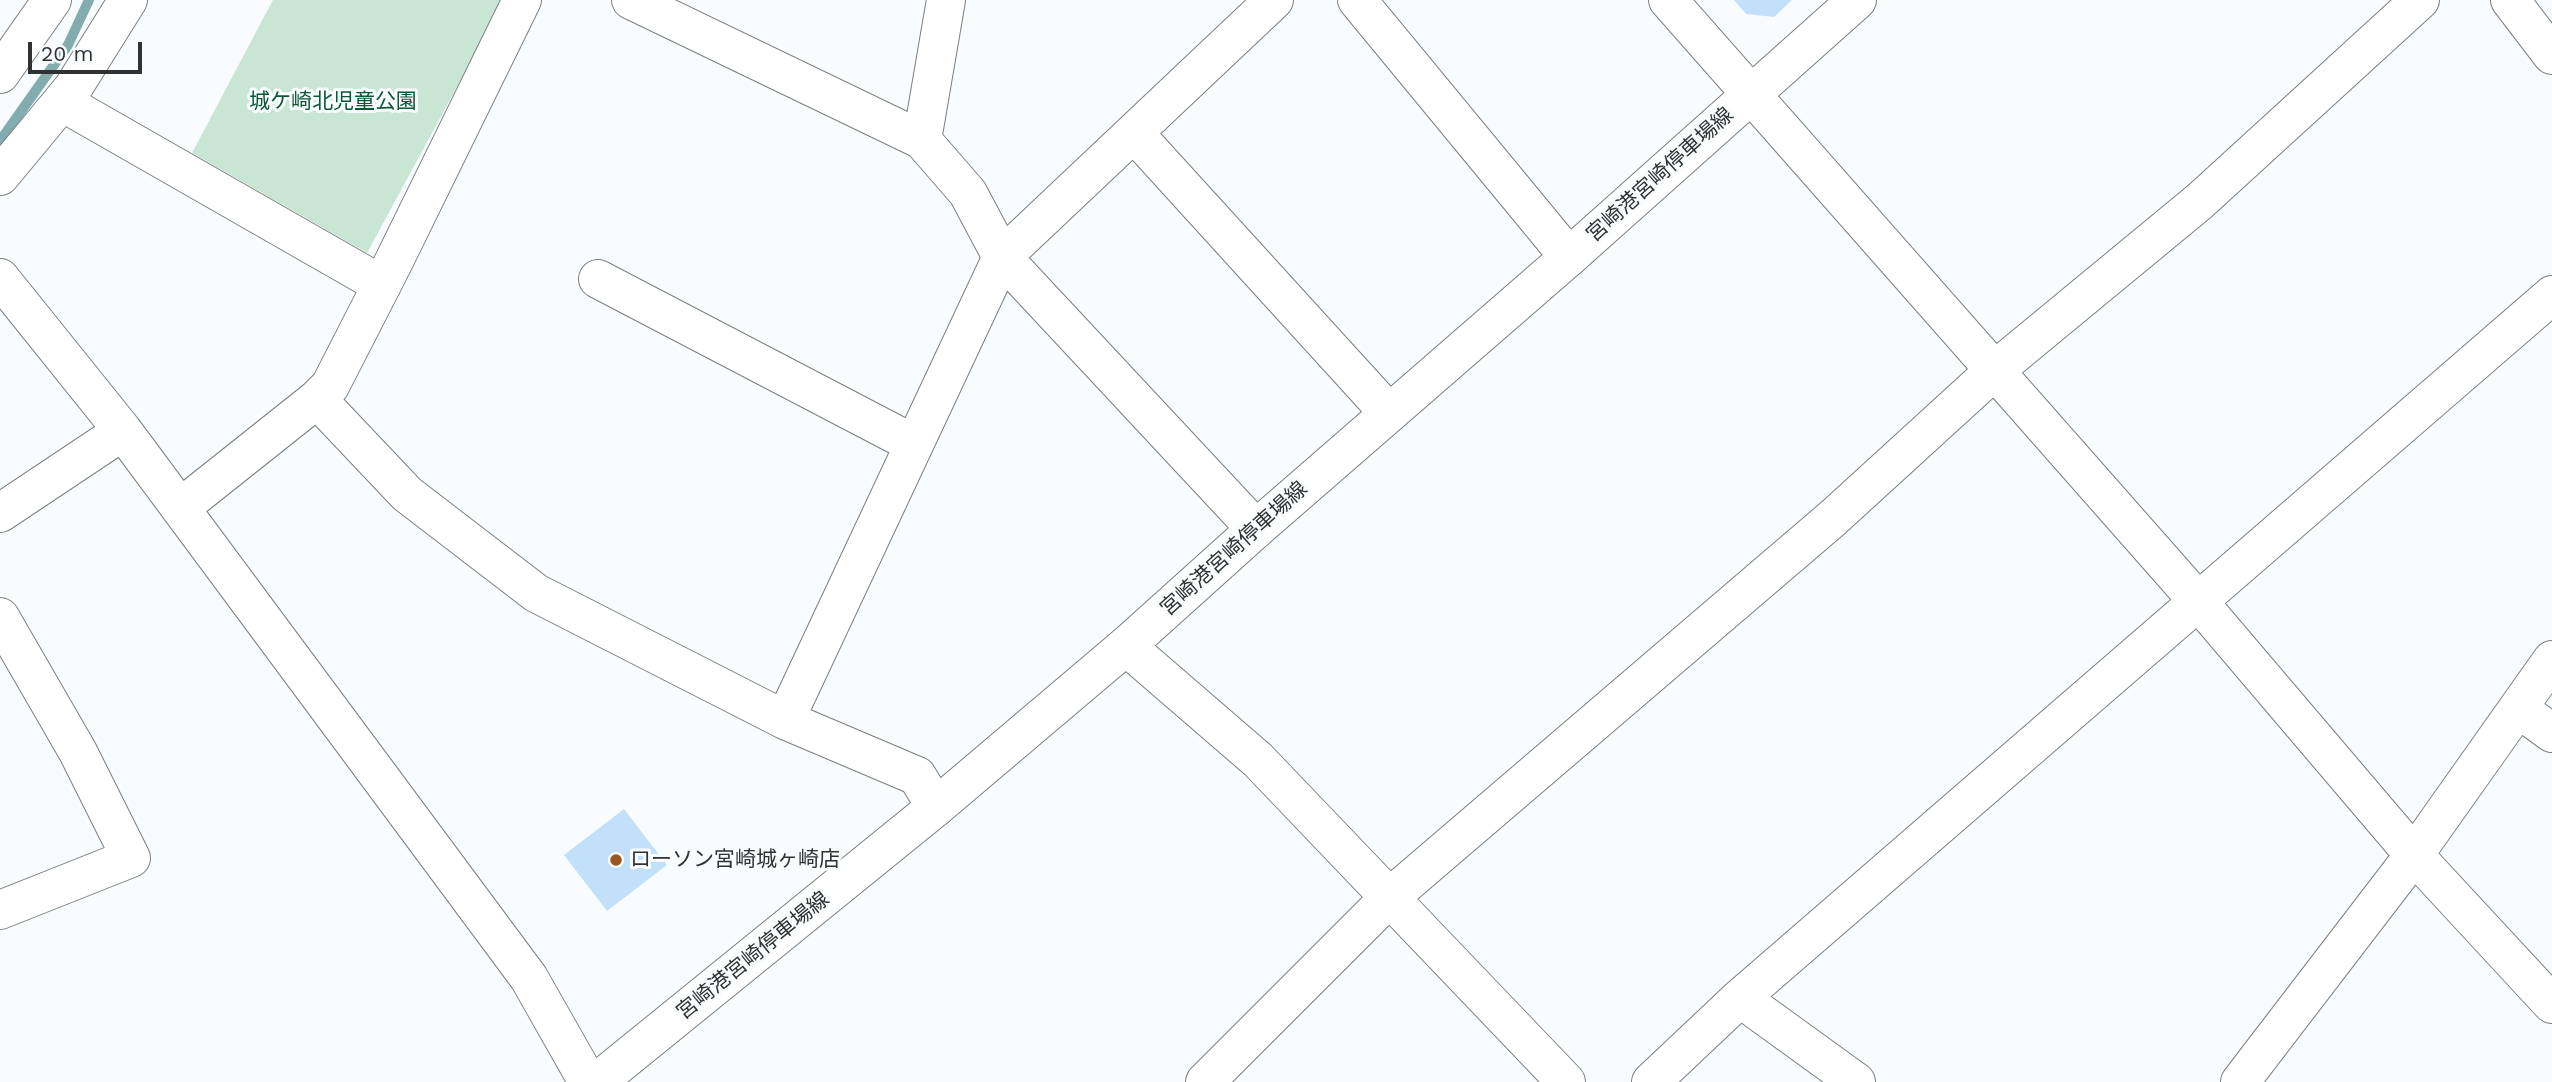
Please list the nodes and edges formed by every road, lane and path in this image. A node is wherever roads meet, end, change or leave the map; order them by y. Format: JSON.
{"nodes":[{"id":1,"x":52,"y":0,"type":"edge"},
{"id":2,"x":128,"y":0,"type":"edge"},
{"id":3,"x":522,"y":0,"type":"edge"},
{"id":4,"x":631,"y":0,"type":"edge"},
{"id":5,"x":946,"y":0,"type":"edge"},
{"id":6,"x":1274,"y":0,"type":"edge"},
{"id":7,"x":1357,"y":0,"type":"edge"},
{"id":8,"x":1668,"y":0,"type":"edge"},
{"id":9,"x":1857,"y":0,"type":"edge"},
{"id":10,"x":2420,"y":0,"type":"edge"},
{"id":11,"x":2510,"y":0,"type":"edge"},
{"id":12,"x":2552,"y":55,"type":"edge"},
{"id":13,"x":0,"y":74,"type":"edge"},
{"id":14,"x":1752,"y":92,"type":"junction"},
{"id":15,"x":62,"y":102,"type":"junction"},
{"id":16,"x":1134,"y":132,"type":"junction"},
{"id":17,"x":922,"y":141,"type":"junction"},
{"id":18,"x":0,"y":176,"type":"edge"},
{"id":19,"x":1002,"y":257,"type":"junction"},
{"id":20,"x":1569,"y":257,"type":"junction"},
{"id":21,"x":0,"y":278,"type":"edge"},
{"id":22,"x":598,"y":279,"type":"dead end"},
{"id":23,"x":382,"y":285,"type":"junction"},
{"id":24,"x":2552,"y":295,"type":"edge"},
{"id":25,"x":1994,"y":372,"type":"junction"},
{"id":26,"x":317,"y":399,"type":"junction"},
{"id":27,"x":1389,"y":413,"type":"junction"},
{"id":28,"x":123,"y":431,"type":"junction"},
{"id":29,"x":914,"y":444,"type":"junction"},
{"id":30,"x":180,"y":508,"type":"junction"},
{"id":31,"x":0,"y":513,"type":"edge"},
{"id":32,"x":1256,"y":528,"type":"junction"},
{"id":33,"x":2197,"y":600,"type":"junction"},
{"id":34,"x":0,"y":617,"type":"edge"},
{"id":35,"x":1126,"y":646,"type":"junction"},
{"id":36,"x":2552,"y":660,"type":"edge"},
{"id":37,"x":2519,"y":709,"type":"junction"},
{"id":38,"x":785,"y":720,"type":"junction"},
{"id":39,"x":2552,"y":733,"type":"edge"},
{"id":40,"x":936,"y":807,"type":"junction"},
{"id":41,"x":2414,"y":855,"type":"junction"},
{"id":42,"x":1389,"y":898,"type":"junction"},
{"id":43,"x":0,"y":910,"type":"edge"},
{"id":44,"x":1740,"y":998,"type":"junction"},
{"id":45,"x":2552,"y":1004,"type":"edge"},
{"id":46,"x":588,"y":1082,"type":"edge"},
{"id":47,"x":597,"y":1082,"type":"edge"},
{"id":48,"x":1205,"y":1082,"type":"edge"},
{"id":49,"x":1566,"y":1082,"type":"edge"},
{"id":50,"x":1651,"y":1082,"type":"edge"},
{"id":51,"x":1856,"y":1082,"type":"edge"},
{"id":52,"x":2240,"y":1082,"type":"edge"}],
"edges":[{"from":1,"to":13,"type":"street"},
{"from":2,"to":15,"type":"street"},
{"from":3,"to":23,"type":"street"},
{"from":4,"to":17,"type":"street"},
{"from":5,"to":17,"type":"street"},
{"from":6,"to":16,"type":"street"},
{"from":7,"to":20,"type":"street"},
{"from":8,"to":14,"type":"street"},
{"from":9,"to":14,"type":"street","name":"宮崎港宮崎停車場線"},
{"from":10,"to":25,"type":"street"},
{"from":11,"to":12,"type":"street"},
{"from":14,"to":20,"type":"street","name":"宮崎港宮崎停車場線"},
{"from":14,"to":25,"type":"street"},
{"from":15,"to":18,"type":"street"},
{"from":15,"to":23,"type":"street"},
{"from":16,"to":19,"type":"street"},
{"from":16,"to":27,"type":"street"},
{"from":17,"to":19,"type":"street"},
{"from":19,"to":29,"type":"street"},
{"from":19,"to":32,"type":"street"},
{"from":20,"to":27,"type":"street","name":"宮崎港宮崎停車場線"},
{"from":21,"to":28,"type":"street"},
{"from":22,"to":29,"type":"street"},
{"from":23,"to":26,"type":"street"},
{"from":24,"to":33,"type":"street"},
{"from":25,"to":33,"type":"street"},
{"from":25,"to":42,"type":"street"},
{"from":26,"to":30,"type":"street"},
{"from":26,"to":38,"type":"street"},
{"from":27,"to":32,"type":"street","name":"宮崎港宮崎停車場線"},
{"from":28,"to":30,"type":"street"},
{"from":28,"to":31,"type":"street"},
{"from":29,"to":38,"type":"street"},
{"from":30,"to":46,"type":"street"},
{"from":32,"to":35,"type":"street","name":"宮崎港宮崎停車場線"},
{"from":33,"to":41,"type":"street"},
{"from":33,"to":44,"type":"street"},
{"from":34,"to":43,"type":"street"},
{"from":35,"to":40,"type":"street","name":"宮崎港宮崎停車場線"},
{"from":35,"to":42,"type":"street"},
{"from":36,"to":37,"type":"street"},
{"from":37,"to":39,"type":"street"},
{"from":37,"to":41,"type":"street"},
{"from":38,"to":40,"type":"street"},
{"from":40,"to":47,"type":"street","name":"宮崎港宮崎停車場線"},
{"from":41,"to":45,"type":"street"},
{"from":41,"to":52,"type":"street"},
{"from":42,"to":48,"type":"street"},
{"from":42,"to":49,"type":"street"},
{"from":44,"to":50,"type":"street"},
{"from":44,"to":51,"type":"street"}]}
